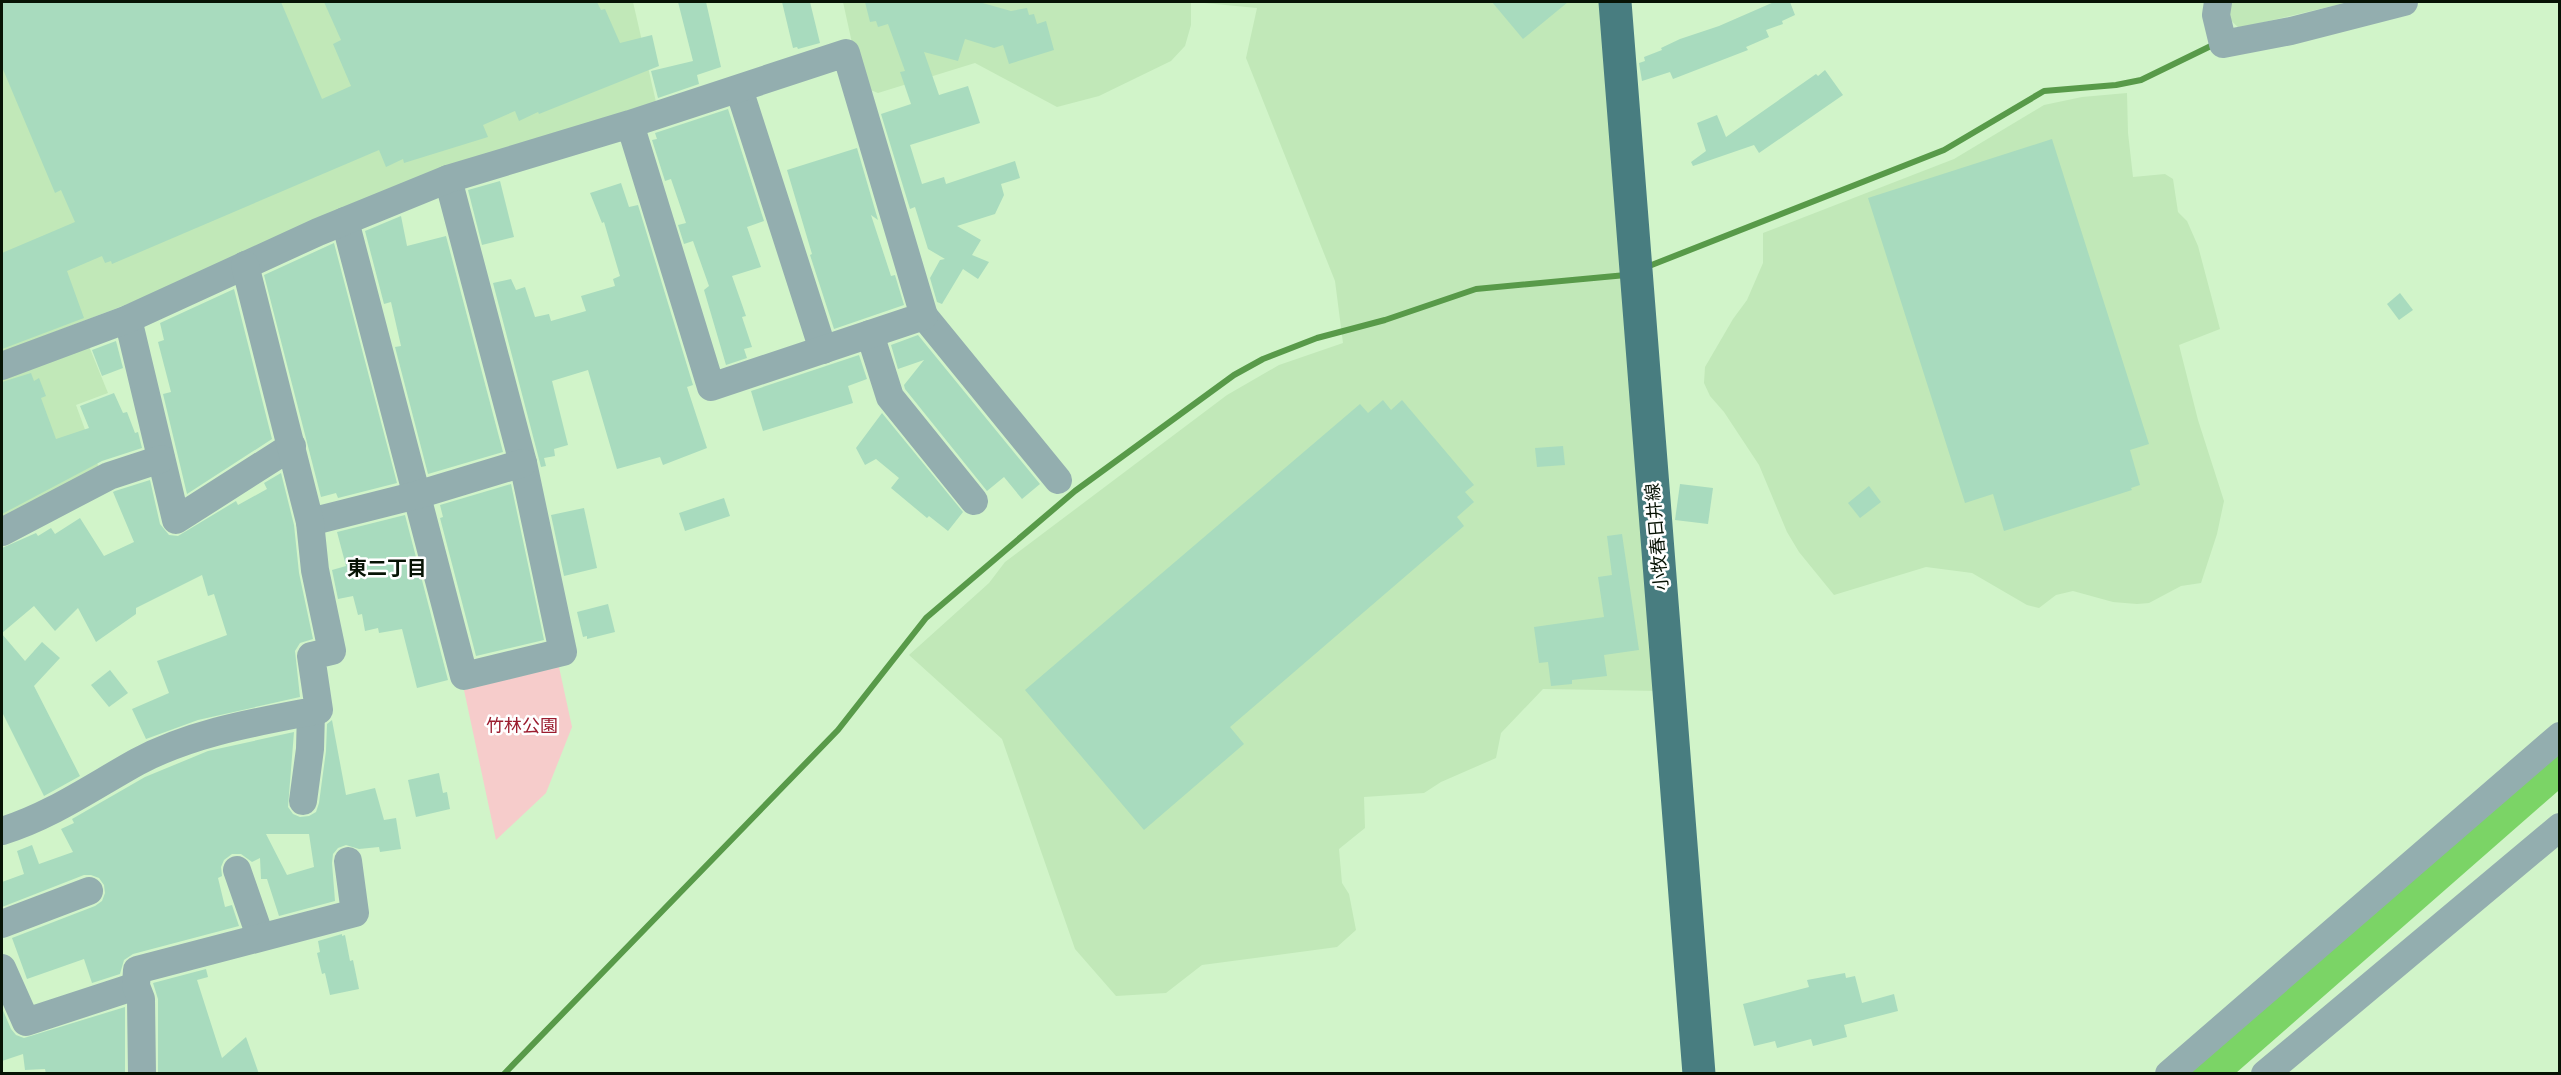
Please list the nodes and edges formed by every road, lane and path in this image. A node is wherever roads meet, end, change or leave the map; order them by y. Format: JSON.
{"nodes":[{"id":1,"x":1615,"y":2,"type":"edge"},
{"id":2,"x":2218,"y":2,"type":"edge"},
{"id":3,"x":2404,"y":2,"type":"edge"},
{"id":4,"x":739,"y":89,"type":"junction"},
{"id":5,"x":630,"y":124,"type":"junction"},
{"id":6,"x":448,"y":179,"type":"junction"},
{"id":7,"x":345,"y":221,"type":"junction"},
{"id":8,"x":245,"y":265,"type":"junction"},
{"id":9,"x":924,"y":316,"type":"junction"},
{"id":10,"x":128,"y":319,"type":"junction"},
{"id":11,"x":870,"y":334,"type":"junction"},
{"id":12,"x":823,"y":350,"type":"junction"},
{"id":13,"x":2,"y":366,"type":"edge"},
{"id":14,"x":292,"y":447,"type":"junction"},
{"id":15,"x":161,"y":459,"type":"junction"},
{"id":16,"x":523,"y":463,"type":"junction"},
{"id":17,"x":1058,"y":480,"type":"dead end"},
{"id":18,"x":417,"y":495,"type":"junction"},
{"id":19,"x":974,"y":501,"type":"dead end"},
{"id":20,"x":310,"y":522,"type":"junction"},
{"id":21,"x":2,"y":531,"type":"edge"},
{"id":22,"x":312,"y":712,"type":"junction"},
{"id":23,"x":2559,"y":736,"type":"edge"},
{"id":24,"x":303,"y":801,"type":"dead end"},
{"id":25,"x":2559,"y":827,"type":"edge"},
{"id":26,"x":2,"y":831,"type":"edge"},
{"id":27,"x":348,"y":861,"type":"dead end"},
{"id":28,"x":237,"y":870,"type":"dead end"},
{"id":29,"x":89,"y":891,"type":"dead end"},
{"id":30,"x":2,"y":924,"type":"edge"},
{"id":31,"x":260,"y":936,"type":"junction"},
{"id":32,"x":2,"y":968,"type":"edge"},
{"id":33,"x":136,"y":986,"type":"junction"},
{"id":34,"x":142,"y":1074,"type":"edge"},
{"id":35,"x":1699,"y":1074,"type":"edge"},
{"id":36,"x":2169,"y":1074,"type":"edge"},
{"id":37,"x":2265,"y":1074,"type":"edge"}],
"edges":[{"from":1,"to":35,"type":"main road","name":"小牧春日井線"},
{"from":2,"to":3,"type":"street"},
{"from":4,"to":5,"type":"street"},
{"from":4,"to":9,"type":"street"},
{"from":4,"to":12,"type":"street"},
{"from":5,"to":6,"type":"street"},
{"from":5,"to":12,"type":"street"},
{"from":6,"to":7,"type":"street"},
{"from":6,"to":16,"type":"street"},
{"from":7,"to":8,"type":"street"},
{"from":7,"to":18,"type":"street"},
{"from":8,"to":10,"type":"street"},
{"from":8,"to":14,"type":"street"},
{"from":9,"to":11,"type":"street"},
{"from":9,"to":17,"type":"street"},
{"from":10,"to":13,"type":"street"},
{"from":10,"to":15,"type":"street"},
{"from":11,"to":12,"type":"street"},
{"from":11,"to":19,"type":"street"},
{"from":14,"to":15,"type":"street"},
{"from":14,"to":20,"type":"street"},
{"from":15,"to":21,"type":"street"},
{"from":16,"to":18,"type":"street"},
{"from":16,"to":18,"type":"street"},
{"from":18,"to":20,"type":"street"},
{"from":20,"to":22,"type":"street"},
{"from":22,"to":24,"type":"street"},
{"from":22,"to":26,"type":"street"},
{"from":23,"to":36,"type":"street"},
{"from":25,"to":37,"type":"street"},
{"from":27,"to":31,"type":"street"},
{"from":28,"to":31,"type":"street"},
{"from":29,"to":30,"type":"street"},
{"from":31,"to":33,"type":"street"},
{"from":32,"to":33,"type":"street"},
{"from":33,"to":34,"type":"street"}]}
